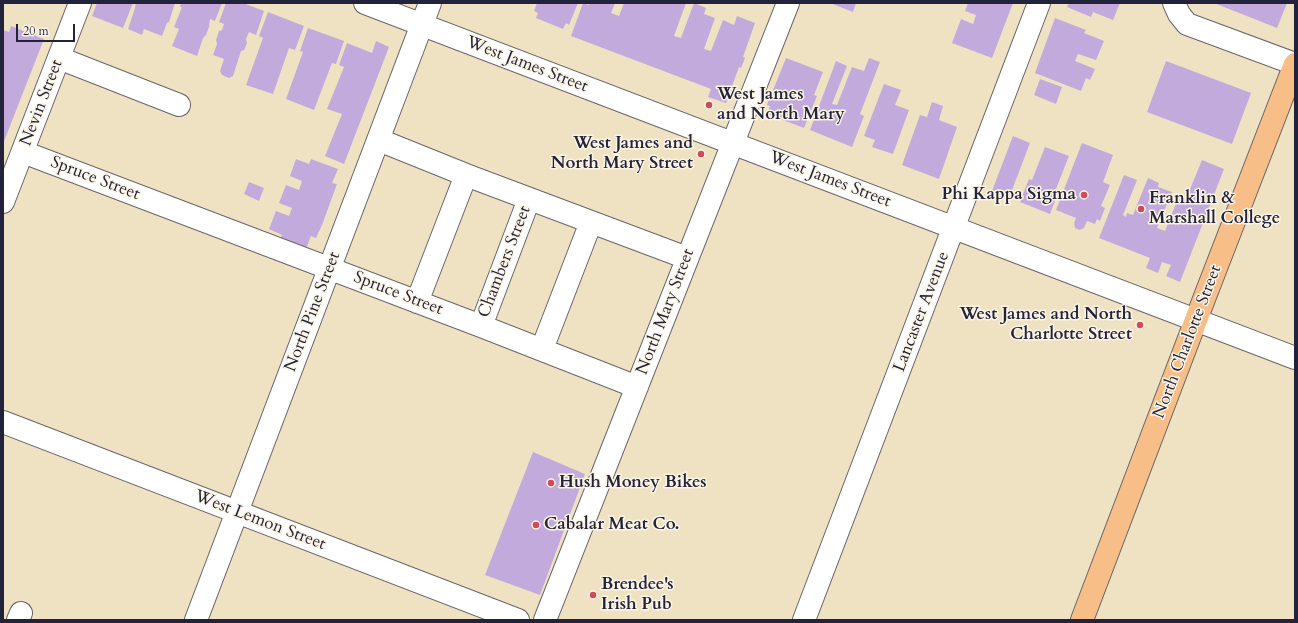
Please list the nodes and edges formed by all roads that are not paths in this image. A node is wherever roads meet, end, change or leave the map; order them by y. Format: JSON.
{"nodes":[{"id":1,"x":80,"y":3,"type":"edge"},
{"id":2,"x":365,"y":3,"type":"edge"},
{"id":3,"x":430,"y":3,"type":"edge"},
{"id":4,"x":788,"y":3,"type":"edge"},
{"id":5,"x":1039,"y":3,"type":"edge"},
{"id":6,"x":1174,"y":3,"type":"edge"},
{"id":7,"x":422,"y":25,"type":"junction"},
{"id":8,"x":59,"y":58,"type":"junction"},
{"id":9,"x":1295,"y":64,"type":"edge"},
{"id":10,"x":179,"y":105,"type":"dead end"},
{"id":11,"x":378,"y":140,"type":"junction"},
{"id":12,"x":733,"y":144,"type":"junction"},
{"id":13,"x":23,"y":152,"type":"junction"},
{"id":14,"x":466,"y":175,"type":"junction"},
{"id":15,"x":529,"y":198,"type":"junction"},
{"id":16,"x":3,"y":202,"type":"edge"},
{"id":17,"x":591,"y":222,"type":"junction"},
{"id":18,"x":954,"y":228,"type":"junction"},
{"id":19,"x":687,"y":258,"type":"junction"},
{"id":20,"x":330,"y":269,"type":"junction"},
{"id":21,"x":417,"y":302,"type":"junction"},
{"id":22,"x":1196,"y":320,"type":"junction"},
{"id":23,"x":481,"y":326,"type":"junction"},
{"id":24,"x":542,"y":349,"type":"junction"},
{"id":25,"x":1295,"y":358,"type":"edge"},
{"id":26,"x":637,"y":387,"type":"junction"},
{"id":27,"x":3,"y":422,"type":"edge"},
{"id":28,"x":236,"y":512,"type":"junction"},
{"id":29,"x":196,"y":620,"type":"edge"},
{"id":30,"x":518,"y":620,"type":"edge"},
{"id":31,"x":545,"y":620,"type":"edge"},
{"id":32,"x":804,"y":620,"type":"edge"},
{"id":33,"x":1082,"y":620,"type":"edge"}],
"edges":[{"from":1,"to":8,"type":"street","name":"Nevin Street"},
{"from":2,"to":7,"type":"street","name":"West James Street"},
{"from":3,"to":7,"type":"street","name":"North Pine Street"},
{"from":4,"to":12,"type":"street","name":"North Mary Street"},
{"from":5,"to":18,"type":"street","name":"Lancaster Avenue"},
{"from":6,"to":9,"type":"street"},
{"from":7,"to":11,"type":"street","name":"North Pine Street"},
{"from":7,"to":12,"type":"street","name":"West James Street"},
{"from":8,"to":10,"type":"street"},
{"from":8,"to":13,"type":"street","name":"Nevin Street"},
{"from":9,"to":22,"type":"main road","name":"North Charlotte Street"},
{"from":11,"to":14,"type":"street"},
{"from":11,"to":20,"type":"street","name":"North Pine Street"},
{"from":12,"to":18,"type":"street","name":"West James Street"},
{"from":12,"to":19,"type":"street","name":"North Mary Street"},
{"from":13,"to":16,"type":"street","name":"Nevin Street"},
{"from":13,"to":20,"type":"street","name":"Spruce Street"},
{"from":14,"to":15,"type":"street"},
{"from":14,"to":21,"type":"street"},
{"from":15,"to":17,"type":"street"},
{"from":15,"to":23,"type":"street","name":"Chambers Street"},
{"from":17,"to":19,"type":"street"},
{"from":17,"to":24,"type":"street"},
{"from":18,"to":22,"type":"street","name":"West James Street"},
{"from":18,"to":32,"type":"street","name":"Lancaster Avenue"},
{"from":19,"to":26,"type":"street","name":"North Mary Street"},
{"from":20,"to":21,"type":"street","name":"Spruce Street"},
{"from":20,"to":28,"type":"street","name":"North Pine Street"},
{"from":21,"to":23,"type":"street","name":"Spruce Street"},
{"from":22,"to":25,"type":"street","name":"West James Street"},
{"from":22,"to":33,"type":"main road","name":"North Charlotte Street"},
{"from":23,"to":24,"type":"street","name":"Spruce Street"},
{"from":24,"to":26,"type":"street","name":"Spruce Street"},
{"from":26,"to":31,"type":"street","name":"North Mary Street"},
{"from":27,"to":28,"type":"street","name":"West Lemon Street"},
{"from":28,"to":29,"type":"street","name":"North Pine Street"},
{"from":28,"to":30,"type":"street","name":"West Lemon Street"}]}
